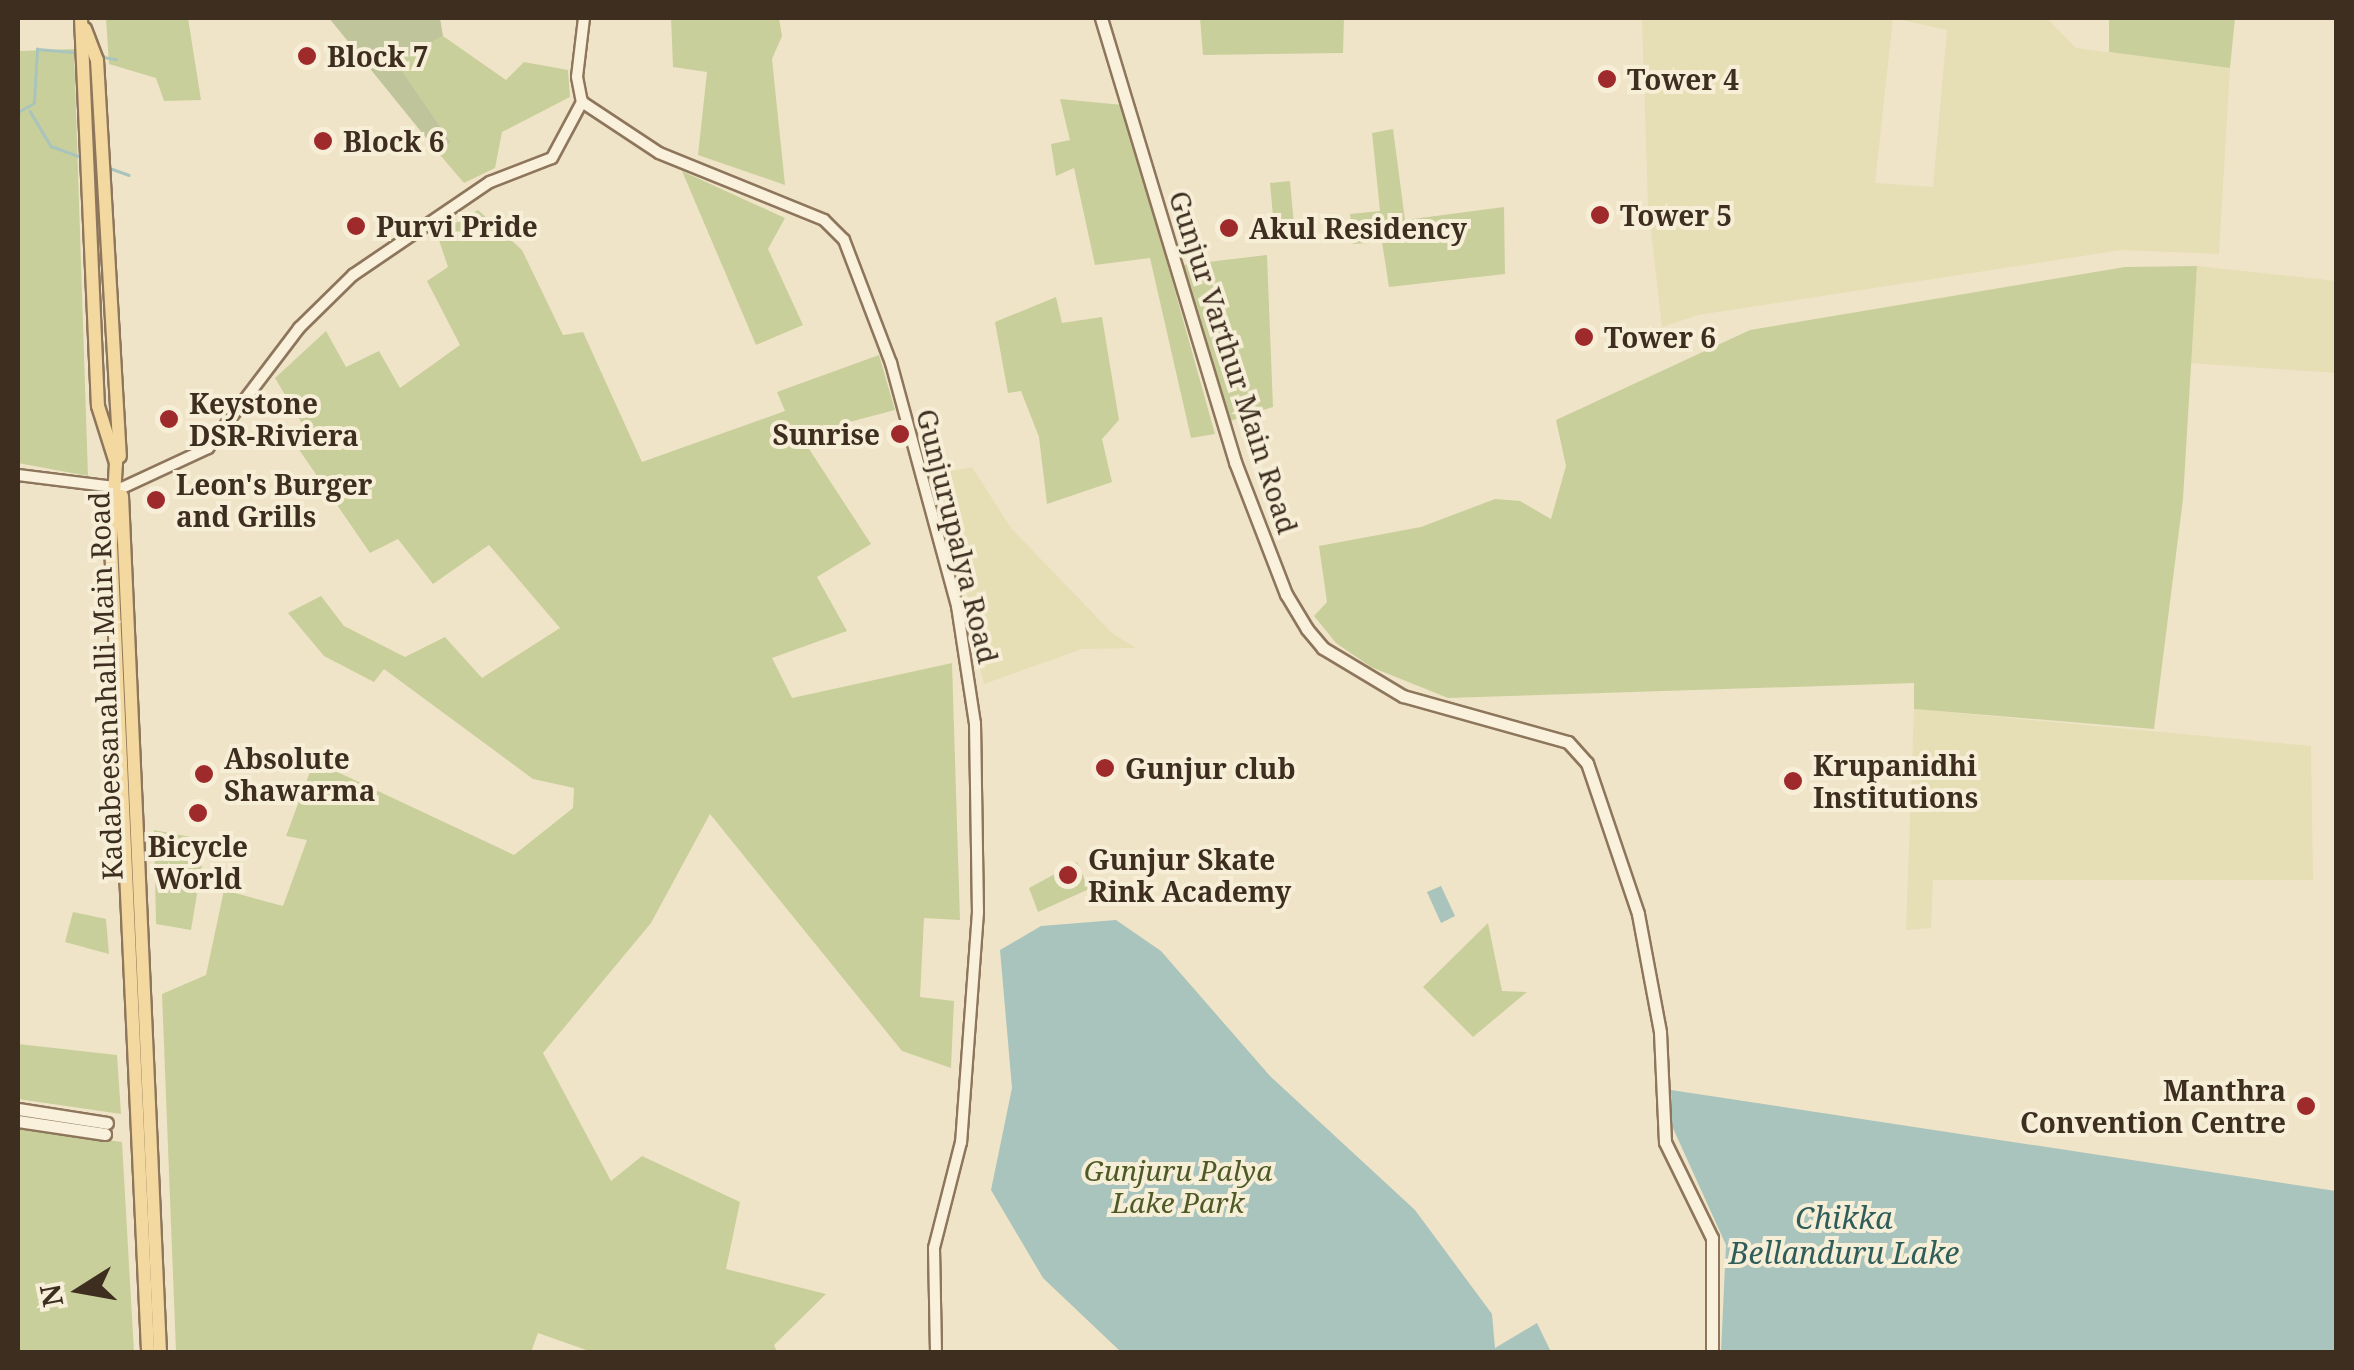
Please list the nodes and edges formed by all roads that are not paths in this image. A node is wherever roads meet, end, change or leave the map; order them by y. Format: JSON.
{"nodes":[{"id":1,"x":584,"y":18,"type":"edge"},
{"id":2,"x":1101,"y":18,"type":"edge"},
{"id":3,"x":81,"y":19,"type":"edge"},
{"id":4,"x":582,"y":102,"type":"junction"},
{"id":5,"x":18,"y":475,"type":"edge"},
{"id":6,"x":119,"y":488,"type":"junction"},
{"id":7,"x":18,"y":1109,"type":"edge"},
{"id":8,"x":18,"y":1121,"type":"edge"},
{"id":9,"x":144,"y":1131,"type":"junction"},
{"id":10,"x":148,"y":1352,"type":"edge"},
{"id":11,"x":160,"y":1352,"type":"edge"},
{"id":12,"x":936,"y":1352,"type":"edge"},
{"id":13,"x":1712,"y":1352,"type":"edge"}],
"edges":[{"from":1,"to":4,"type":"street"},
{"from":2,"to":13,"type":"main road","name":"Gunjur Varthur Main Road"},
{"from":3,"to":6,"type":"main road","name":"Kadabeesanahalli Main Road"},
{"from":4,"to":6,"type":"street"},
{"from":4,"to":12,"type":"street","name":"Gunjurupalya Road"},
{"from":5,"to":6,"type":"street"},
{"from":6,"to":9,"type":"main road","name":"Kadabeesanahalli Main Road"},
{"from":7,"to":8,"type":"main road"},
{"from":9,"to":10,"type":"main road","name":"Kadabeesanahalli Main Road"},
{"from":9,"to":11,"type":"main road","name":"Kadabeesanahalli Main Road"}]}
